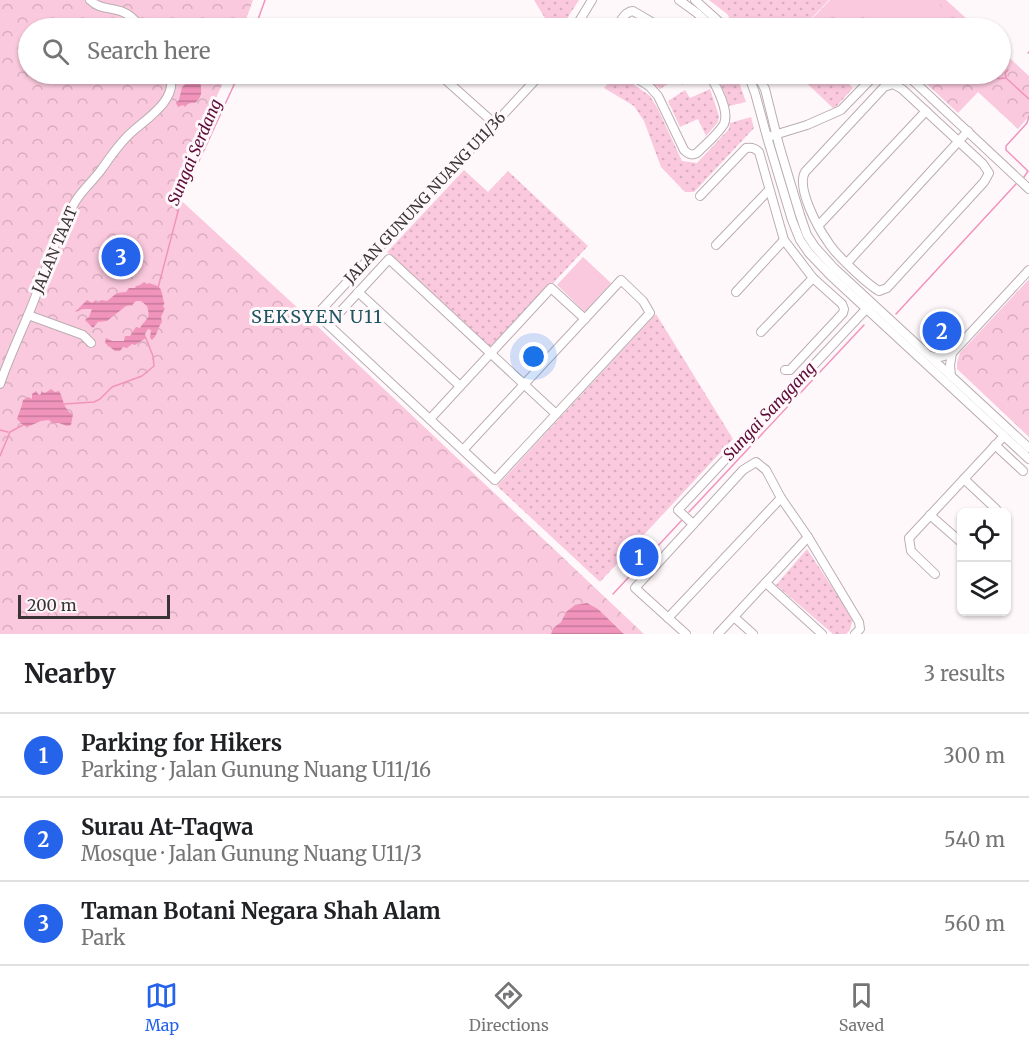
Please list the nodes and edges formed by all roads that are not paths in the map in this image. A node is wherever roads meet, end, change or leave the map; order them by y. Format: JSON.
{"nodes":[{"id":1,"x":90,"y":0,"type":"edge"},
{"id":2,"x":592,"y":0,"type":"edge"},
{"id":3,"x":679,"y":0,"type":"edge"},
{"id":4,"x":695,"y":0,"type":"edge"},
{"id":5,"x":132,"y":18,"type":"edge"},
{"id":6,"x":580,"y":18,"type":"edge"},
{"id":7,"x":623,"y":18,"type":"edge"},
{"id":8,"x":645,"y":18,"type":"edge"},
{"id":9,"x":702,"y":18,"type":"edge"},
{"id":10,"x":715,"y":18,"type":"edge"},
{"id":11,"x":171,"y":84,"type":"edge"},
{"id":12,"x":450,"y":84,"type":"edge"},
{"id":13,"x":533,"y":84,"type":"edge"},
{"id":14,"x":645,"y":84,"type":"edge"},
{"id":15,"x":714,"y":84,"type":"edge"},
{"id":16,"x":752,"y":84,"type":"edge"},
{"id":17,"x":762,"y":84,"type":"edge"},
{"id":18,"x":866,"y":84,"type":"edge"},
{"id":19,"x":917,"y":84,"type":"edge"},
{"id":20,"x":926,"y":111,"type":"junction"},
{"id":21,"x":773,"y":120,"type":"junction"},
{"id":22,"x":495,"y":124,"type":"junction"},
{"id":23,"x":791,"y":131,"type":"junction"},
{"id":24,"x":968,"y":131,"type":"junction"},
{"id":25,"x":776,"y":135,"type":"junction"},
{"id":26,"x":767,"y":137,"type":"junction"},
{"id":27,"x":958,"y":141,"type":"junction"},
{"id":28,"x":779,"y":145,"type":"junction"},
{"id":29,"x":1029,"y":189,"type":"edge"},
{"id":30,"x":770,"y":190,"type":"junction"},
{"id":31,"x":700,"y":196,"type":"dead end"},
{"id":32,"x":819,"y":225,"type":"junction"},
{"id":33,"x":784,"y":240,"type":"junction"},
{"id":34,"x":716,"y":245,"type":"dead end"},
{"id":35,"x":848,"y":263,"type":"junction"},
{"id":36,"x":1029,"y":270,"type":"edge"},
{"id":37,"x":813,"y":278,"type":"junction"},
{"id":38,"x":358,"y":292,"type":"junction"},
{"id":39,"x":736,"y":292,"type":"dead end"},
{"id":40,"x":854,"y":297,"type":"junction"},
{"id":41,"x":869,"y":306,"type":"junction"},
{"id":42,"x":28,"y":315,"type":"junction"},
{"id":43,"x":585,"y":319,"type":"junction"},
{"id":44,"x":879,"y":320,"type":"junction"},
{"id":45,"x":854,"y":321,"type":"junction"},
{"id":46,"x":328,"y":324,"type":"junction"},
{"id":47,"x":761,"y":332,"type":"dead end"},
{"id":48,"x":821,"y":336,"type":"junction"},
{"id":49,"x":91,"y":343,"type":"dead end"},
{"id":50,"x":832,"y":346,"type":"junction"},
{"id":51,"x":491,"y":353,"type":"junction"},
{"id":52,"x":952,"y":353,"type":"junction"},
{"id":53,"x":929,"y":356,"type":"junction"},
{"id":54,"x":785,"y":370,"type":"dead end"},
{"id":55,"x":951,"y":376,"type":"junction"},
{"id":56,"x":0,"y":384,"type":"edge"},
{"id":57,"x":524,"y":384,"type":"junction"},
{"id":58,"x":460,"y":387,"type":"junction"},
{"id":59,"x":556,"y":414,"type":"junction"},
{"id":60,"x":430,"y":419,"type":"junction"},
{"id":61,"x":1004,"y":436,"type":"junction"},
{"id":62,"x":995,"y":445,"type":"junction"},
{"id":63,"x":1029,"y":448,"type":"edge"},
{"id":64,"x":463,"y":450,"type":"junction"},
{"id":65,"x":1029,"y":459,"type":"edge"},
{"id":66,"x":1023,"y":471,"type":"dead end"},
{"id":67,"x":964,"y":479,"type":"junction"},
{"id":68,"x":781,"y":498,"type":"junction"},
{"id":69,"x":995,"y":508,"type":"edge"},
{"id":70,"x":930,"y":515,"type":"junction"},
{"id":71,"x":693,"y":524,"type":"junction"},
{"id":72,"x":808,"y":537,"type":"junction"},
{"id":73,"x":957,"y":539,"type":"edge"},
{"id":74,"x":934,"y":574,"type":"dead end"},
{"id":75,"x":766,"y":583,"type":"junction"},
{"id":76,"x":734,"y":617,"type":"junction"},
{"id":77,"x":668,"y":618,"type":"junction"},
{"id":78,"x":686,"y":634,"type":"edge"},
{"id":79,"x":718,"y":634,"type":"edge"},
{"id":80,"x":753,"y":634,"type":"edge"},
{"id":81,"x":822,"y":634,"type":"edge"},
{"id":82,"x":855,"y":634,"type":"edge"}],
"edges":[{"from":1,"to":5,"type":"street"},
{"from":2,"to":6,"type":"street"},
{"from":3,"to":9,"type":"street"},
{"from":4,"to":10,"type":"street"},
{"from":7,"to":8,"type":"street"},
{"from":11,"to":42,"type":"street","name":"JALAN TAAT"},
{"from":12,"to":22,"type":"street"},
{"from":13,"to":22,"type":"street","name":"JALAN GUNUNG NUANG U11/36"},
{"from":14,"to":15,"type":"street"},
{"from":16,"to":26,"type":"street"},
{"from":17,"to":21,"type":"street"},
{"from":18,"to":23,"type":"street"},
{"from":19,"to":24,"type":"street"},
{"from":20,"to":27,"type":"street"},
{"from":20,"to":32,"type":"street"},
{"from":20,"to":32,"type":"street"},
{"from":21,"to":23,"type":"street"},
{"from":21,"to":25,"type":"street"},
{"from":22,"to":46,"type":"street","name":"JALAN GUNUNG NUANG U11/36"},
{"from":23,"to":25,"type":"street"},
{"from":23,"to":28,"type":"street"},
{"from":24,"to":27,"type":"street"},
{"from":24,"to":29,"type":"street"},
{"from":25,"to":26,"type":"street"},
{"from":25,"to":28,"type":"street"},
{"from":26,"to":40,"type":"street"},
{"from":27,"to":35,"type":"street"},
{"from":27,"to":35,"type":"street"},
{"from":28,"to":41,"type":"street"},
{"from":30,"to":31,"type":"street"},
{"from":30,"to":33,"type":"street"},
{"from":30,"to":34,"type":"street"},
{"from":32,"to":35,"type":"street"},
{"from":33,"to":37,"type":"street"},
{"from":33,"to":39,"type":"street"},
{"from":36,"to":52,"type":"street"},
{"from":37,"to":47,"type":"street"},
{"from":37,"to":48,"type":"street"},
{"from":38,"to":46,"type":"street"},
{"from":38,"to":51,"type":"street"},
{"from":38,"to":58,"type":"street"},
{"from":40,"to":41,"type":"street"},
{"from":40,"to":45,"type":"street"},
{"from":41,"to":44,"type":"street"},
{"from":41,"to":45,"type":"street"},
{"from":41,"to":53,"type":"street"},
{"from":42,"to":49,"type":"street"},
{"from":42,"to":56,"type":"street","name":"JALAN TAAT"},
{"from":43,"to":51,"type":"street"},
{"from":43,"to":57,"type":"street"},
{"from":43,"to":59,"type":"street"},
{"from":44,"to":45,"type":"street"},
{"from":44,"to":61,"type":"street"},
{"from":45,"to":50,"type":"street"},
{"from":46,"to":60,"type":"street"},
{"from":48,"to":50,"type":"street"},
{"from":48,"to":54,"type":"street"},
{"from":50,"to":71,"type":"street"},
{"from":51,"to":57,"type":"street"},
{"from":51,"to":58,"type":"street"},
{"from":52,"to":53,"type":"street"},
{"from":52,"to":55,"type":"street"},
{"from":53,"to":55,"type":"street"},
{"from":55,"to":63,"type":"street"},
{"from":57,"to":59,"type":"street"},
{"from":57,"to":64,"type":"street"},
{"from":58,"to":60,"type":"street"},
{"from":59,"to":64,"type":"street"},
{"from":60,"to":64,"type":"street"},
{"from":61,"to":62,"type":"street"},
{"from":61,"to":65,"type":"street"},
{"from":62,"to":66,"type":"street"},
{"from":62,"to":67,"type":"street"},
{"from":67,"to":69,"type":"street"},
{"from":67,"to":70,"type":"street"},
{"from":68,"to":71,"type":"street"},
{"from":68,"to":72,"type":"street"},
{"from":68,"to":77,"type":"street"},
{"from":70,"to":73,"type":"street"},
{"from":70,"to":74,"type":"street"},
{"from":71,"to":77,"type":"street"},
{"from":72,"to":75,"type":"street"},
{"from":72,"to":82,"type":"street"},
{"from":75,"to":76,"type":"street"},
{"from":75,"to":81,"type":"street"},
{"from":76,"to":79,"type":"street"},
{"from":76,"to":80,"type":"street"},
{"from":77,"to":78,"type":"street"}]}
